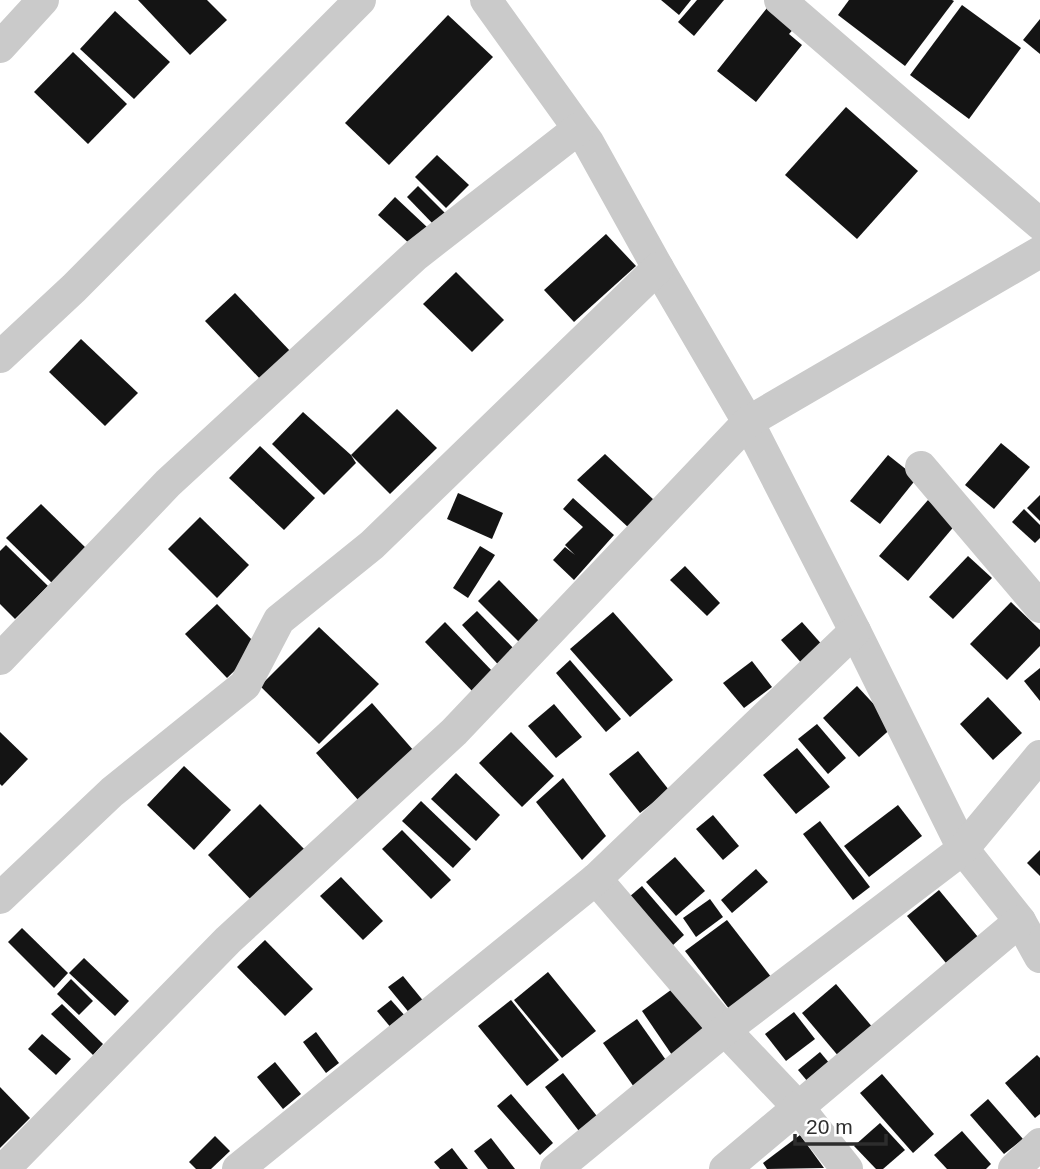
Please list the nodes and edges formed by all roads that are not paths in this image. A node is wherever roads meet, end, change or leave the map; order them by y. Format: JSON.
{"nodes":[{"id":1,"x":43,"y":0,"type":"edge"},
{"id":2,"x":359,"y":0,"type":"edge"},
{"id":3,"x":486,"y":0,"type":"edge"},
{"id":4,"x":780,"y":0,"type":"edge"},
{"id":5,"x":0,"y":47,"type":"edge"},
{"id":6,"x":578,"y":129,"type":"junction"},
{"id":7,"x":1040,"y":224,"type":"edge"},
{"id":8,"x":1040,"y":252,"type":"edge"},
{"id":9,"x":658,"y":268,"type":"junction"},
{"id":10,"x":0,"y":357,"type":"edge"},
{"id":11,"x":748,"y":422,"type":"junction"},
{"id":12,"x":921,"y":467,"type":"dead end"},
{"id":13,"x":1040,"y":607,"type":"edge"},
{"id":14,"x":855,"y":631,"type":"junction"},
{"id":15,"x":0,"y":659,"type":"edge"},
{"id":16,"x":1040,"y":756,"type":"edge"},
{"id":17,"x":962,"y":849,"type":"junction"},
{"id":18,"x":596,"y":879,"type":"junction"},
{"id":19,"x":0,"y":898,"type":"edge"},
{"id":20,"x":1020,"y":921,"type":"junction"},
{"id":21,"x":1040,"y":957,"type":"edge"},
{"id":22,"x":725,"y":1030,"type":"junction"},
{"id":23,"x":798,"y":1107,"type":"junction"},
{"id":24,"x":1040,"y":1144,"type":"edge"},
{"id":25,"x":4,"y":1169,"type":"edge"},
{"id":26,"x":238,"y":1169,"type":"edge"},
{"id":27,"x":556,"y":1169,"type":"edge"},
{"id":28,"x":725,"y":1169,"type":"edge"},
{"id":29,"x":847,"y":1169,"type":"edge"},
{"id":30,"x":1014,"y":1169,"type":"edge"}],
"edges":[{"from":1,"to":5,"type":"street"},
{"from":2,"to":10,"type":"street"},
{"from":3,"to":6,"type":"street"},
{"from":4,"to":7,"type":"street"},
{"from":6,"to":9,"type":"street"},
{"from":6,"to":15,"type":"street"},
{"from":8,"to":11,"type":"street"},
{"from":9,"to":11,"type":"street"},
{"from":9,"to":19,"type":"street"},
{"from":11,"to":14,"type":"street"},
{"from":11,"to":25,"type":"street"},
{"from":12,"to":13,"type":"street"},
{"from":14,"to":17,"type":"street"},
{"from":14,"to":18,"type":"street"},
{"from":16,"to":17,"type":"street"},
{"from":17,"to":20,"type":"street"},
{"from":17,"to":22,"type":"street"},
{"from":18,"to":22,"type":"street"},
{"from":18,"to":26,"type":"street"},
{"from":20,"to":21,"type":"street"},
{"from":20,"to":23,"type":"street"},
{"from":22,"to":23,"type":"street"},
{"from":22,"to":27,"type":"street"},
{"from":23,"to":28,"type":"street"},
{"from":23,"to":29,"type":"street"},
{"from":24,"to":30,"type":"street"}]}
